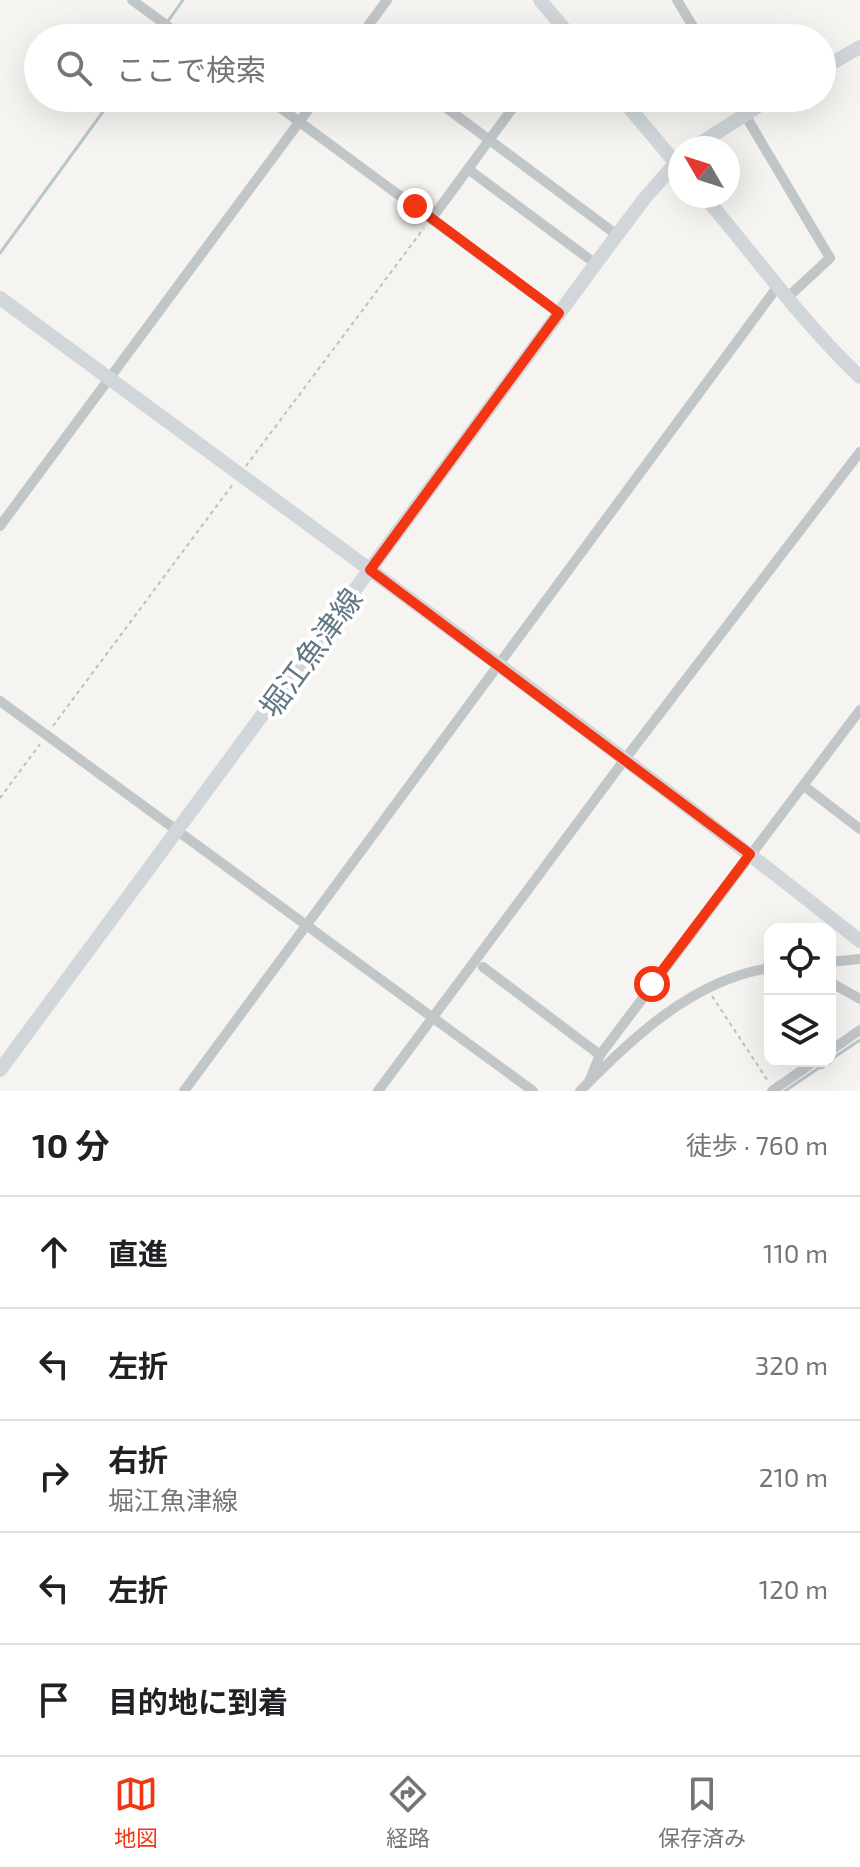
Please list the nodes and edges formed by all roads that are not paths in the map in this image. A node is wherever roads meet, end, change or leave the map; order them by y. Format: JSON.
{"nodes":[{"id":1,"x":132,"y":0,"type":"edge"},
{"id":2,"x":387,"y":0,"type":"edge"},
{"id":3,"x":540,"y":0,"type":"edge"},
{"id":4,"x":677,"y":0,"type":"edge"},
{"id":5,"x":165,"y":24,"type":"edge"},
{"id":6,"x":369,"y":24,"type":"edge"},
{"id":7,"x":558,"y":24,"type":"edge"},
{"id":8,"x":692,"y":24,"type":"edge"},
{"id":9,"x":860,"y":47,"type":"edge"},
{"id":10,"x":836,"y":61,"type":"edge"},
{"id":11,"x":286,"y":112,"type":"edge"},
{"id":12,"x":307,"y":112,"type":"edge"},
{"id":13,"x":452,"y":112,"type":"edge"},
{"id":14,"x":509,"y":112,"type":"edge"},
{"id":15,"x":633,"y":112,"type":"edge"},
{"id":16,"x":745,"y":113,"type":"joint"},
{"id":17,"x":300,"y":122,"type":"junction"},
{"id":18,"x":711,"y":136,"type":"edge"},
{"id":19,"x":489,"y":139,"type":"junction"},
{"id":20,"x":668,"y":151,"type":"edge"},
{"id":21,"x":468,"y":169,"type":"junction"},
{"id":22,"x":668,"y":174,"type":"edge"},
{"id":23,"x":714,"y":208,"type":"edge"},
{"id":24,"x":432,"y":218,"type":"junction"},
{"id":25,"x":617,"y":235,"type":"junction"},
{"id":26,"x":596,"y":264,"type":"junction"},
{"id":27,"x":782,"y":292,"type":"junction"},
{"id":28,"x":0,"y":298,"type":"edge"},
{"id":29,"x":559,"y":313,"type":"junction"},
{"id":30,"x":860,"y":377,"type":"edge"},
{"id":31,"x":108,"y":378,"type":"junction"},
{"id":32,"x":860,"y":452,"type":"edge"},
{"id":33,"x":0,"y":526,"type":"edge"},
{"id":34,"x":370,"y":570,"type":"junction"},
{"id":35,"x":499,"y":664,"type":"junction"},
{"id":36,"x":0,"y":701,"type":"edge"},
{"id":37,"x":860,"y":710,"type":"edge"},
{"id":38,"x":625,"y":759,"type":"junction"},
{"id":39,"x":804,"y":786,"type":"junction"},
{"id":40,"x":860,"y":829,"type":"edge"},
{"id":41,"x":178,"y":831,"type":"junction"},
{"id":42,"x":750,"y":854,"type":"junction"},
{"id":43,"x":306,"y":925,"type":"junction"},
{"id":44,"x":860,"y":941,"type":"edge"},
{"id":45,"x":860,"y":959,"type":"edge"},
{"id":46,"x":836,"y":961,"type":"edge"},
{"id":47,"x":483,"y":967,"type":"dead end"},
{"id":48,"x":764,"y":969,"type":"edge"},
{"id":49,"x":836,"y":985,"type":"edge"},
{"id":50,"x":860,"y":999,"type":"edge"},
{"id":51,"x":433,"y":1017,"type":"junction"},
{"id":52,"x":860,"y":1030,"type":"edge"},
{"id":53,"x":836,"y":1052,"type":"edge"},
{"id":54,"x":600,"y":1055,"type":"junction"},
{"id":55,"x":806,"y":1067,"type":"edge"},
{"id":56,"x":0,"y":1070,"type":"edge"},
{"id":57,"x":589,"y":1082,"type":"junction"},
{"id":58,"x":773,"y":1090,"type":"edge"},
{"id":59,"x":184,"y":1091,"type":"edge"},
{"id":60,"x":378,"y":1091,"type":"edge"},
{"id":61,"x":533,"y":1091,"type":"edge"},
{"id":62,"x":580,"y":1091,"type":"edge"}],
"edges":[{"from":1,"to":5,"type":"street"},
{"from":2,"to":6,"type":"street"},
{"from":3,"to":7,"type":"street"},
{"from":4,"to":8,"type":"street"},
{"from":9,"to":10,"type":"street"},
{"from":11,"to":17,"type":"street"},
{"from":12,"to":17,"type":"street"},
{"from":13,"to":19,"type":"street"},
{"from":14,"to":19,"type":"street"},
{"from":15,"to":20,"type":"street"},
{"from":16,"to":18,"type":"street"},
{"from":16,"to":27,"type":"street"},
{"from":17,"to":24,"type":"street"},
{"from":17,"to":31,"type":"street"},
{"from":19,"to":21,"type":"street"},
{"from":19,"to":25,"type":"street"},
{"from":21,"to":24,"type":"street"},
{"from":21,"to":26,"type":"street"},
{"from":22,"to":25,"type":"street","name":"堀江魚津線"},
{"from":23,"to":27,"type":"street"},
{"from":24,"to":29,"type":"street"},
{"from":25,"to":26,"type":"street","name":"堀江魚津線"},
{"from":26,"to":29,"type":"street","name":"堀江魚津線"},
{"from":27,"to":30,"type":"street"},
{"from":27,"to":35,"type":"street"},
{"from":28,"to":31,"type":"street"},
{"from":29,"to":34,"type":"street","name":"堀江魚津線"},
{"from":31,"to":33,"type":"street"},
{"from":31,"to":34,"type":"street"},
{"from":32,"to":38,"type":"street"},
{"from":34,"to":35,"type":"street"},
{"from":34,"to":41,"type":"street","name":"堀江魚津線"},
{"from":35,"to":38,"type":"street"},
{"from":35,"to":43,"type":"street"},
{"from":36,"to":41,"type":"street"},
{"from":37,"to":39,"type":"street"},
{"from":38,"to":42,"type":"street"},
{"from":38,"to":51,"type":"street"},
{"from":39,"to":40,"type":"street"},
{"from":39,"to":42,"type":"street"},
{"from":41,"to":43,"type":"street"},
{"from":41,"to":56,"type":"street","name":"堀江魚津線"},
{"from":42,"to":44,"type":"street"},
{"from":42,"to":54,"type":"street"},
{"from":43,"to":51,"type":"street"},
{"from":43,"to":59,"type":"street"},
{"from":45,"to":46,"type":"street"},
{"from":47,"to":54,"type":"street"},
{"from":48,"to":57,"type":"street"},
{"from":49,"to":50,"type":"street"},
{"from":51,"to":60,"type":"street"},
{"from":51,"to":61,"type":"street"},
{"from":52,"to":53,"type":"street"},
{"from":54,"to":57,"type":"street"},
{"from":55,"to":58,"type":"street"},
{"from":57,"to":62,"type":"street"}]}
